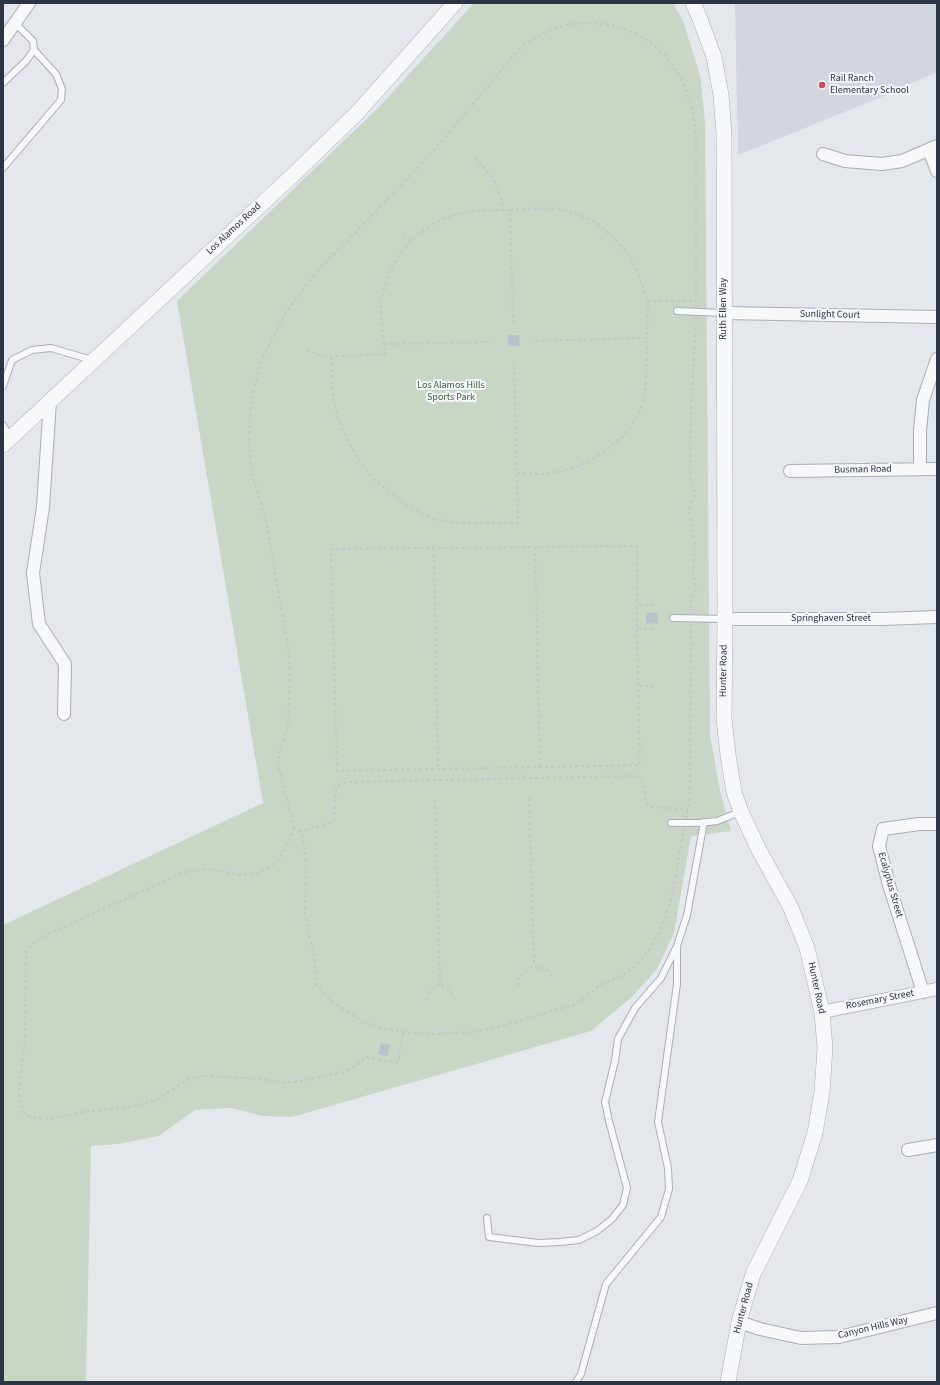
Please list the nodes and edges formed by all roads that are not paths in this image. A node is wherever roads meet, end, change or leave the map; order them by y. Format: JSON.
{"nodes":[{"id":1,"x":29,"y":3,"type":"edge"},
{"id":2,"x":455,"y":3,"type":"edge"},
{"id":3,"x":693,"y":3,"type":"edge"},
{"id":4,"x":15,"y":23,"type":"junction"},
{"id":5,"x":3,"y":40,"type":"edge"},
{"id":6,"x":34,"y":50,"type":"junction"},
{"id":7,"x":3,"y":83,"type":"edge"},
{"id":8,"x":933,"y":148,"type":"edge"},
{"id":9,"x":823,"y":154,"type":"dead end"},
{"id":10,"x":3,"y":168,"type":"edge"},
{"id":11,"x":937,"y":171,"type":"edge"},
{"id":12,"x":677,"y":311,"type":"dead end"},
{"id":13,"x":724,"y":313,"type":"junction"},
{"id":14,"x":937,"y":318,"type":"edge"},
{"id":15,"x":937,"y":359,"type":"edge"},
{"id":16,"x":94,"y":360,"type":"junction"},
{"id":17,"x":3,"y":386,"type":"edge"},
{"id":18,"x":50,"y":400,"type":"junction"},
{"id":19,"x":6,"y":436,"type":"edge"},
{"id":20,"x":920,"y":469,"type":"junction"},
{"id":21,"x":937,"y":469,"type":"edge"},
{"id":22,"x":790,"y":471,"type":"dead end"},
{"id":23,"x":937,"y":617,"type":"edge"},
{"id":24,"x":673,"y":618,"type":"dead end"},
{"id":25,"x":725,"y":619,"type":"junction"},
{"id":26,"x":64,"y":714,"type":"dead end"},
{"id":27,"x":741,"y":812,"type":"junction"},
{"id":28,"x":704,"y":822,"type":"junction"},
{"id":29,"x":671,"y":823,"type":"dead end"},
{"id":30,"x":937,"y":824,"type":"edge"},
{"id":31,"x":677,"y":946,"type":"junction"},
{"id":32,"x":937,"y":989,"type":"edge"},
{"id":33,"x":922,"y":992,"type":"junction"},
{"id":34,"x":822,"y":1012,"type":"junction"},
{"id":35,"x":937,"y":1145,"type":"edge"},
{"id":36,"x":908,"y":1150,"type":"dead end"},
{"id":37,"x":487,"y":1218,"type":"dead end"},
{"id":38,"x":937,"y":1313,"type":"edge"},
{"id":39,"x":739,"y":1322,"type":"junction"},
{"id":40,"x":576,"y":1382,"type":"edge"},
{"id":41,"x":728,"y":1382,"type":"edge"}],
"edges":[{"from":1,"to":4,"type":"street"},
{"from":2,"to":16,"type":"street","name":"Los Alamos Road"},
{"from":3,"to":13,"type":"street","name":"Ruth Ellen Way"},
{"from":4,"to":5,"type":"street"},
{"from":4,"to":6,"type":"lane"},
{"from":6,"to":7,"type":"lane"},
{"from":6,"to":10,"type":"lane"},
{"from":8,"to":9,"type":"street"},
{"from":8,"to":11,"type":"street"},
{"from":12,"to":13,"type":"lane"},
{"from":13,"to":14,"type":"street","name":"Sunlight Court"},
{"from":13,"to":25,"type":"street","name":"Ruth Ellen Way"},
{"from":15,"to":20,"type":"street"},
{"from":16,"to":17,"type":"lane"},
{"from":16,"to":18,"type":"street","name":"Los Alamos Road"},
{"from":18,"to":19,"type":"street","name":"Los Alamos Road"},
{"from":18,"to":26,"type":"street"},
{"from":20,"to":21,"type":"street","name":"Busman Road"},
{"from":20,"to":22,"type":"street","name":"Busman Road"},
{"from":23,"to":25,"type":"street","name":"Springhaven Street"},
{"from":24,"to":25,"type":"lane"},
{"from":25,"to":27,"type":"street","name":"Hunter Road"},
{"from":27,"to":28,"type":"lane"},
{"from":27,"to":34,"type":"street","name":"Hunter Road"},
{"from":28,"to":29,"type":"lane"},
{"from":28,"to":31,"type":"lane"},
{"from":30,"to":33,"type":"street","name":"Ecalyptus Street"},
{"from":31,"to":37,"type":"lane"},
{"from":31,"to":40,"type":"lane"},
{"from":32,"to":33,"type":"street","name":"Rosemary Street"},
{"from":33,"to":34,"type":"street","name":"Rosemary Street"},
{"from":34,"to":39,"type":"street","name":"Hunter Road"},
{"from":35,"to":36,"type":"street"},
{"from":38,"to":39,"type":"street","name":"Canyon Hills Way"},
{"from":39,"to":41,"type":"street","name":"Hunter Road"}]}
